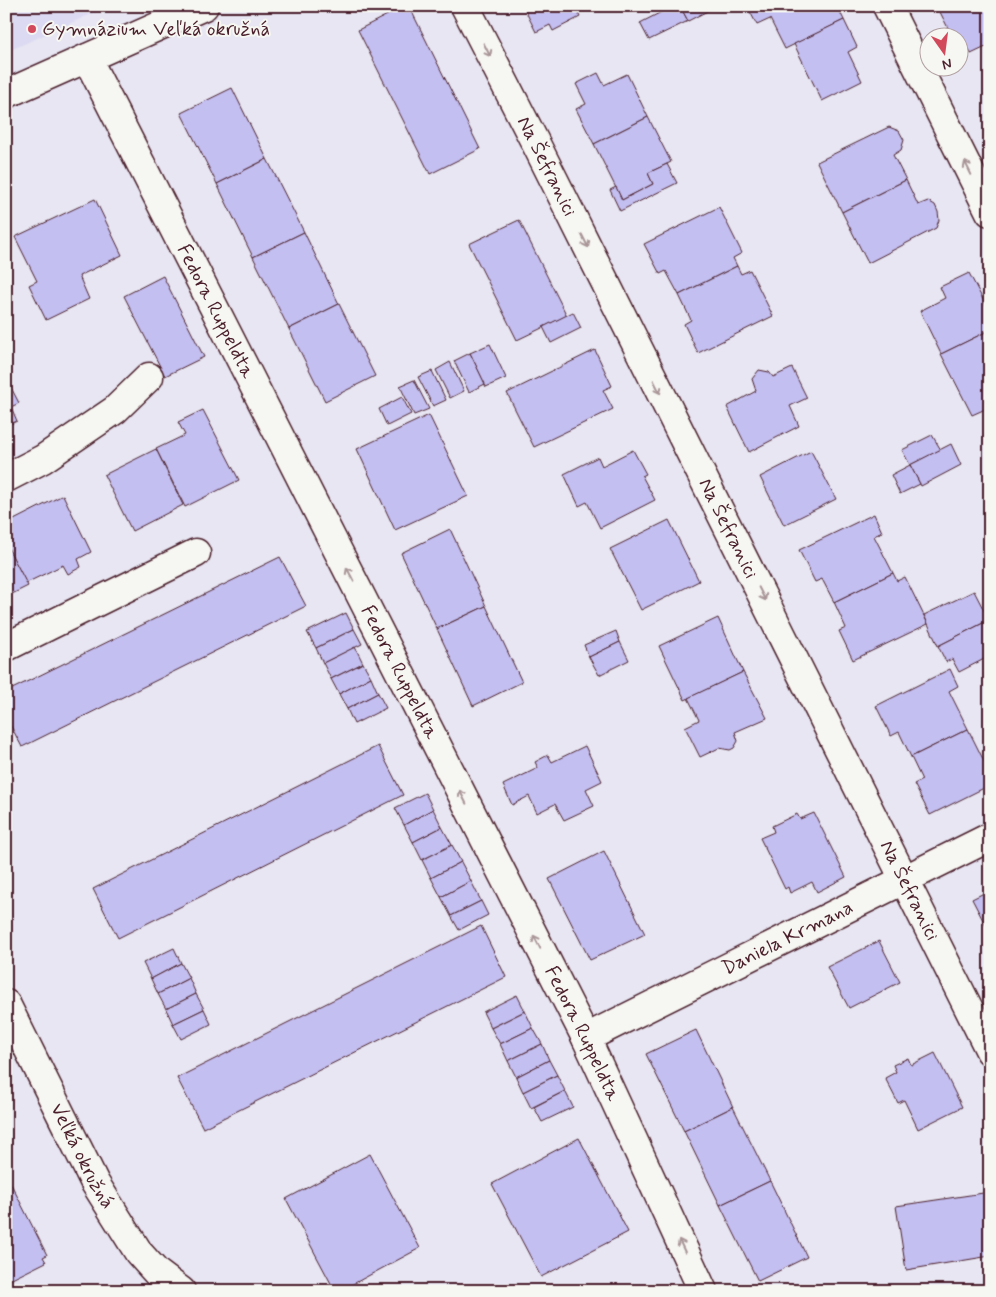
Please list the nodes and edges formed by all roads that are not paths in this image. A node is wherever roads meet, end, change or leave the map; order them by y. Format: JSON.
{"nodes":[{"id":1,"x":204,"y":6,"type":"edge"},
{"id":2,"x":465,"y":6,"type":"edge"},
{"id":3,"x":887,"y":6,"type":"edge"},
{"id":4,"x":87,"y":58,"type":"junction"},
{"id":5,"x":6,"y":94,"type":"edge"},
{"id":6,"x":990,"y":212,"type":"edge"},
{"id":7,"x":148,"y":377,"type":"dead end"},
{"id":8,"x":6,"y":478,"type":"edge"},
{"id":9,"x":196,"y":553,"type":"dead end"},
{"id":10,"x":6,"y":647,"type":"edge"},
{"id":11,"x":990,"y":837,"type":"edge"},
{"id":12,"x":905,"y":880,"type":"junction"},
{"id":13,"x":6,"y":1004,"type":"edge"},
{"id":14,"x":586,"y":1038,"type":"junction"},
{"id":15,"x":990,"y":1050,"type":"edge"},
{"id":16,"x":151,"y":1282,"type":"edge"},
{"id":17,"x":181,"y":1291,"type":"edge"},
{"id":18,"x":703,"y":1291,"type":"edge"}],
"edges":[{"from":1,"to":4,"type":"street"},
{"from":2,"to":12,"type":"street","name":"Na Šefranici","one_way":true},
{"from":6,"to":3,"type":"street","one_way":true},
{"from":4,"to":5,"type":"street"},
{"from":14,"to":4,"type":"street","name":"Fedora Ruppeldta","one_way":true},
{"from":7,"to":8,"type":"street"},
{"from":9,"to":10,"type":"street"},
{"from":11,"to":12,"type":"street","name":"Daniela Krmana"},
{"from":12,"to":14,"type":"street","name":"Daniela Krmana"},
{"from":12,"to":15,"type":"street","name":"Na Šefranici"},
{"from":13,"to":16,"type":"street","name":"Veľká okružná"},
{"from":18,"to":14,"type":"street","name":"Fedora Ruppeldta","one_way":true},
{"from":16,"to":17,"type":"street","name":"Veľká okružná"}]}
